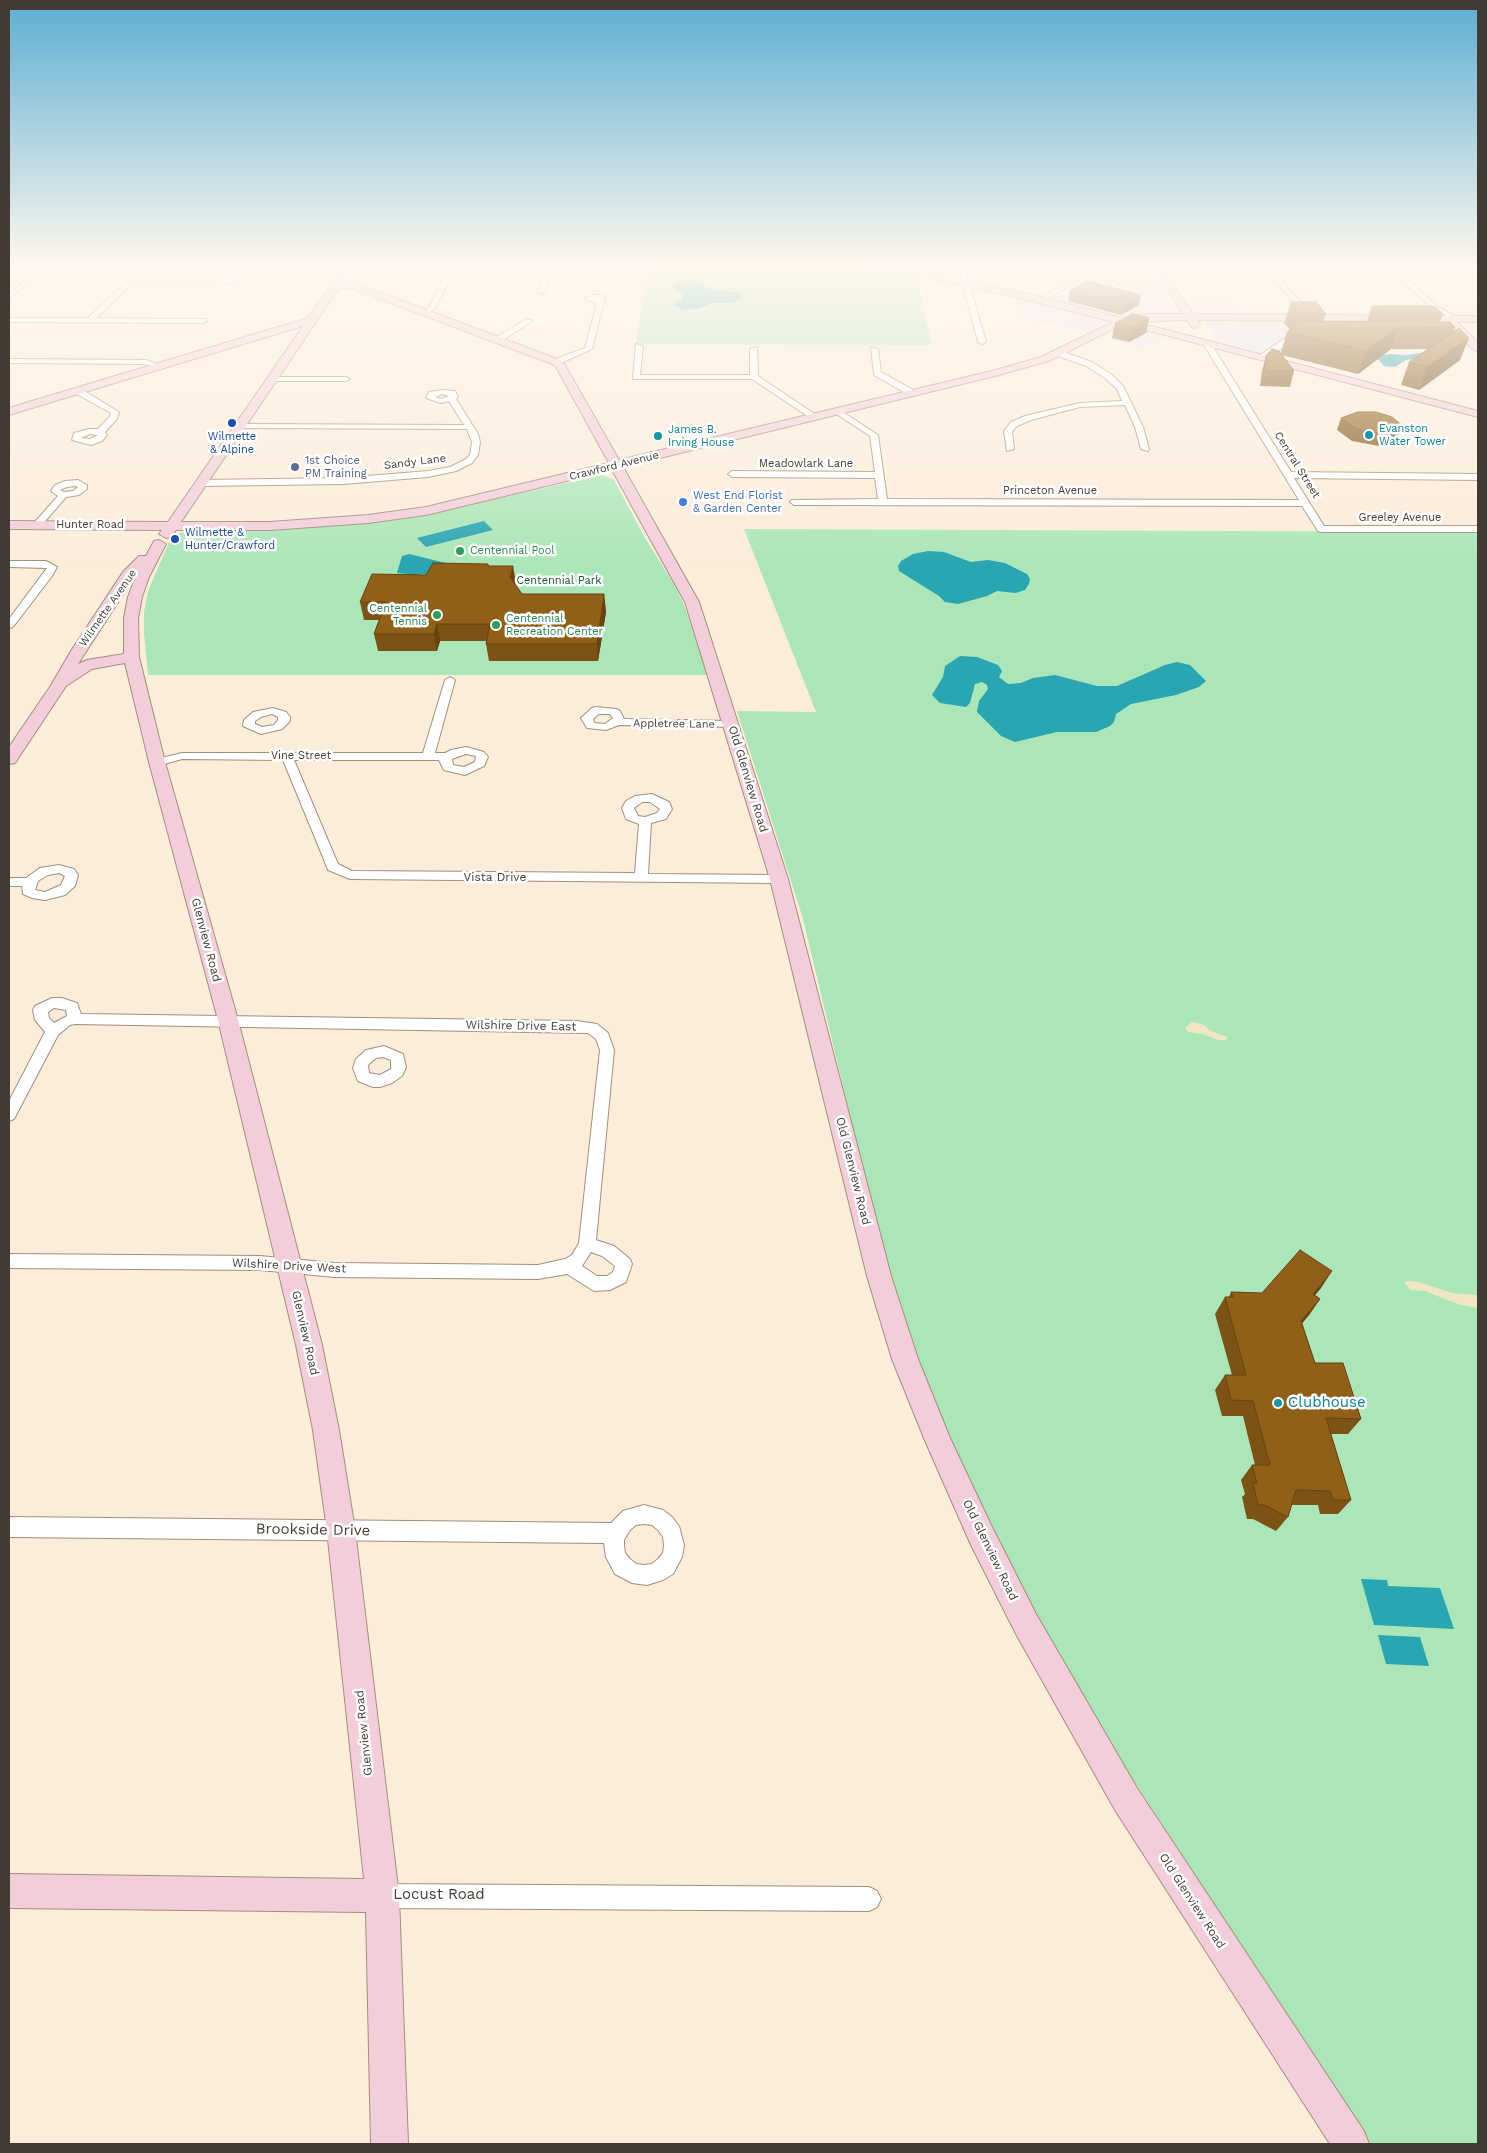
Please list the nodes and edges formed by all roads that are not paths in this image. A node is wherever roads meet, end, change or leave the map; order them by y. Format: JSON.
{"nodes":[{"id":1,"x":151,"y":363,"type":"edge"},
{"id":2,"x":168,"y":363,"type":"edge"},
{"id":3,"x":282,"y":363,"type":"edge"},
{"id":4,"x":557,"y":363,"type":"edge"},
{"id":5,"x":637,"y":363,"type":"edge"},
{"id":6,"x":754,"y":363,"type":"edge"},
{"id":7,"x":876,"y":363,"type":"edge"},
{"id":8,"x":1031,"y":363,"type":"edge"},
{"id":9,"x":1088,"y":363,"type":"edge"},
{"id":10,"x":1219,"y":363,"type":"edge"},
{"id":11,"x":1287,"y":363,"type":"edge"},
{"id":12,"x":160,"y":366,"type":"junction"},
{"id":13,"x":754,"y":377,"type":"junction"},
{"id":14,"x":271,"y":379,"type":"junction"},
{"id":15,"x":346,"y":379,"type":"dead end"},
{"id":16,"x":78,"y":391,"type":"junction"},
{"id":17,"x":912,"y":393,"type":"junction"},
{"id":18,"x":452,"y":399,"type":"dead end"},
{"id":19,"x":1127,"y":403,"type":"junction"},
{"id":20,"x":9,"y":412,"type":"edge"},
{"id":21,"x":838,"y":412,"type":"junction"},
{"id":22,"x":1478,"y":414,"type":"edge"},
{"id":23,"x":815,"y":417,"type":"junction"},
{"id":24,"x":240,"y":426,"type":"junction"},
{"id":25,"x":469,"y":427,"type":"junction"},
{"id":26,"x":100,"y":432,"type":"dead end"},
{"id":27,"x":1010,"y":449,"type":"dead end"},
{"id":28,"x":1145,"y":449,"type":"dead end"},
{"id":29,"x":616,"y":466,"type":"junction"},
{"id":30,"x":732,"y":474,"type":"dead end"},
{"id":31,"x":880,"y":475,"type":"junction"},
{"id":32,"x":1288,"y":475,"type":"junction"},
{"id":33,"x":1478,"y":476,"type":"edge"},
{"id":34,"x":201,"y":483,"type":"junction"},
{"id":35,"x":63,"y":495,"type":"dead end"},
{"id":36,"x":794,"y":502,"type":"dead end"},
{"id":37,"x":883,"y":502,"type":"junction"},
{"id":38,"x":1305,"y":503,"type":"junction"},
{"id":39,"x":9,"y":525,"type":"edge"},
{"id":40,"x":37,"y":525,"type":"junction"},
{"id":41,"x":172,"y":525,"type":"junction"},
{"id":42,"x":1321,"y":529,"type":"joint"},
{"id":43,"x":1478,"y":529,"type":"edge"},
{"id":44,"x":160,"y":544,"type":"junction"},
{"id":45,"x":9,"y":564,"type":"edge"},
{"id":46,"x":9,"y":625,"type":"edge"},
{"id":47,"x":131,"y":656,"type":"junction"},
{"id":48,"x":450,"y":680,"type":"dead end"},
{"id":49,"x":58,"y":687,"type":"junction"},
{"id":50,"x":617,"y":722,"type":"dead end"},
{"id":51,"x":731,"y":724,"type":"junction"},
{"id":52,"x":287,"y":756,"type":"junction"},
{"id":53,"x":428,"y":757,"type":"junction"},
{"id":54,"x":447,"y":757,"type":"dead end"},
{"id":55,"x":9,"y":759,"type":"edge"},
{"id":56,"x":157,"y":762,"type":"junction"},
{"id":57,"x":645,"y":822,"type":"dead end"},
{"id":58,"x":641,"y":877,"type":"junction"},
{"id":59,"x":779,"y":879,"type":"junction"},
{"id":60,"x":9,"y":882,"type":"edge"},
{"id":61,"x":29,"y":882,"type":"dead end"},
{"id":62,"x":75,"y":1019,"type":"junction"},
{"id":63,"x":228,"y":1020,"type":"junction"},
{"id":64,"x":391,"y":1024,"type":"junction"},
{"id":65,"x":53,"y":1031,"type":"junction"},
{"id":66,"x":384,"y":1052,"type":"dead end"},
{"id":67,"x":9,"y":1115,"type":"edge"},
{"id":68,"x":587,"y":1244,"type":"junction"},
{"id":69,"x":9,"y":1261,"type":"edge"},
{"id":70,"x":288,"y":1264,"type":"junction"},
{"id":71,"x":569,"y":1266,"type":"junction"},
{"id":72,"x":9,"y":1527,"type":"edge"},
{"id":73,"x":341,"y":1530,"type":"junction"},
{"id":74,"x":617,"y":1533,"type":"dead end"},
{"id":75,"x":9,"y":1891,"type":"edge"},
{"id":76,"x":382,"y":1896,"type":"junction"},
{"id":77,"x":869,"y":1899,"type":"dead end"},
{"id":78,"x":390,"y":2144,"type":"edge"},
{"id":79,"x":1352,"y":2144,"type":"edge"}],
"edges":[{"from":1,"to":12,"type":"street"},
{"from":2,"to":12,"type":"main road"},
{"from":3,"to":14,"type":"main road","name":"Wilmette Avenue"},
{"from":4,"to":29,"type":"main road","name":"Old Glenview Road"},
{"from":5,"to":13,"type":"street"},
{"from":6,"to":13,"type":"street"},
{"from":7,"to":17,"type":"street"},
{"from":8,"to":17,"type":"main road","name":"Crawford Avenue"},
{"from":9,"to":19,"type":"street"},
{"from":10,"to":32,"type":"street","name":"Central Street"},
{"from":11,"to":22,"type":"main road"},
{"from":12,"to":16,"type":"main road"},
{"from":13,"to":23,"type":"street"},
{"from":14,"to":15,"type":"street"},
{"from":14,"to":24,"type":"main road","name":"Wilmette Avenue"},
{"from":16,"to":20,"type":"main road"},
{"from":16,"to":26,"type":"street"},
{"from":17,"to":21,"type":"main road","name":"Crawford Avenue"},
{"from":18,"to":25,"type":"street","name":"Sandy Lane"},
{"from":19,"to":27,"type":"street"},
{"from":19,"to":28,"type":"street"},
{"from":21,"to":23,"type":"main road","name":"Crawford Avenue"},
{"from":21,"to":31,"type":"street"},
{"from":23,"to":29,"type":"main road","name":"Crawford Avenue"},
{"from":24,"to":25,"type":"street"},
{"from":24,"to":34,"type":"main road","name":"Wilmette Avenue"},
{"from":25,"to":34,"type":"street","name":"Sandy Lane"},
{"from":29,"to":41,"type":"main road","name":"Crawford Avenue"},
{"from":29,"to":51,"type":"main road","name":"Old Glenview Road"},
{"from":30,"to":31,"type":"street","name":"Meadowlark Lane"},
{"from":31,"to":37,"type":"street"},
{"from":32,"to":33,"type":"street"},
{"from":32,"to":38,"type":"street","name":"Central Street"},
{"from":34,"to":41,"type":"main road","name":"Wilmette Avenue"},
{"from":35,"to":40,"type":"street"},
{"from":36,"to":37,"type":"street","name":"Princeton Avenue"},
{"from":37,"to":38,"type":"street","name":"Princeton Avenue"},
{"from":38,"to":42,"type":"street","name":"Central Street"},
{"from":39,"to":40,"type":"main road","name":"Hunter Road"},
{"from":40,"to":41,"type":"main road","name":"Hunter Road"},
{"from":41,"to":44,"type":"main road","name":"Wilmette Avenue"},
{"from":42,"to":43,"type":"street","name":"Greeley Avenue"},
{"from":44,"to":47,"type":"main road","name":"Glenview Road"},
{"from":44,"to":49,"type":"main road","name":"Wilmette Avenue"},
{"from":45,"to":46,"type":"street"},
{"from":47,"to":49,"type":"main road","name":"Wilmette Avenue"},
{"from":47,"to":56,"type":"main road","name":"Glenview Road"},
{"from":48,"to":53,"type":"street"},
{"from":49,"to":55,"type":"main road","name":"Wilmette Avenue"},
{"from":50,"to":51,"type":"street","name":"Appletree Lane"},
{"from":51,"to":59,"type":"main road","name":"Old Glenview Road"},
{"from":52,"to":53,"type":"street","name":"Vine Street"},
{"from":52,"to":56,"type":"street","name":"Vine Street"},
{"from":52,"to":58,"type":"street","name":"Vista Drive"},
{"from":53,"to":54,"type":"street","name":"Vine Street"},
{"from":56,"to":63,"type":"main road","name":"Glenview Road"},
{"from":57,"to":58,"type":"street"},
{"from":58,"to":59,"type":"street","name":"Vista Drive"},
{"from":59,"to":79,"type":"main road","name":"Old Glenview Road"},
{"from":60,"to":61,"type":"street"},
{"from":62,"to":63,"type":"street","name":"Wilshire Drive East"},
{"from":62,"to":65,"type":"street","name":"Wilshire Drive East"},
{"from":62,"to":65,"type":"street"},
{"from":63,"to":64,"type":"street","name":"Wilshire Drive East"},
{"from":63,"to":70,"type":"main road","name":"Glenview Road"},
{"from":64,"to":66,"type":"street"},
{"from":64,"to":68,"type":"street","name":"Wilshire Drive East"},
{"from":65,"to":67,"type":"street"},
{"from":68,"to":71,"type":"street"},
{"from":68,"to":71,"type":"street"},
{"from":69,"to":70,"type":"street","name":"Wilshire Drive West"},
{"from":70,"to":71,"type":"street","name":"Wilshire Drive West"},
{"from":70,"to":73,"type":"main road","name":"Glenview Road"},
{"from":72,"to":73,"type":"street","name":"Brookside Drive"},
{"from":73,"to":74,"type":"street","name":"Brookside Drive"},
{"from":73,"to":76,"type":"main road","name":"Glenview Road"},
{"from":75,"to":76,"type":"main road","name":"Locust Road"},
{"from":76,"to":77,"type":"street","name":"Locust Road"},
{"from":76,"to":78,"type":"main road","name":"Glenview Road"}]}
